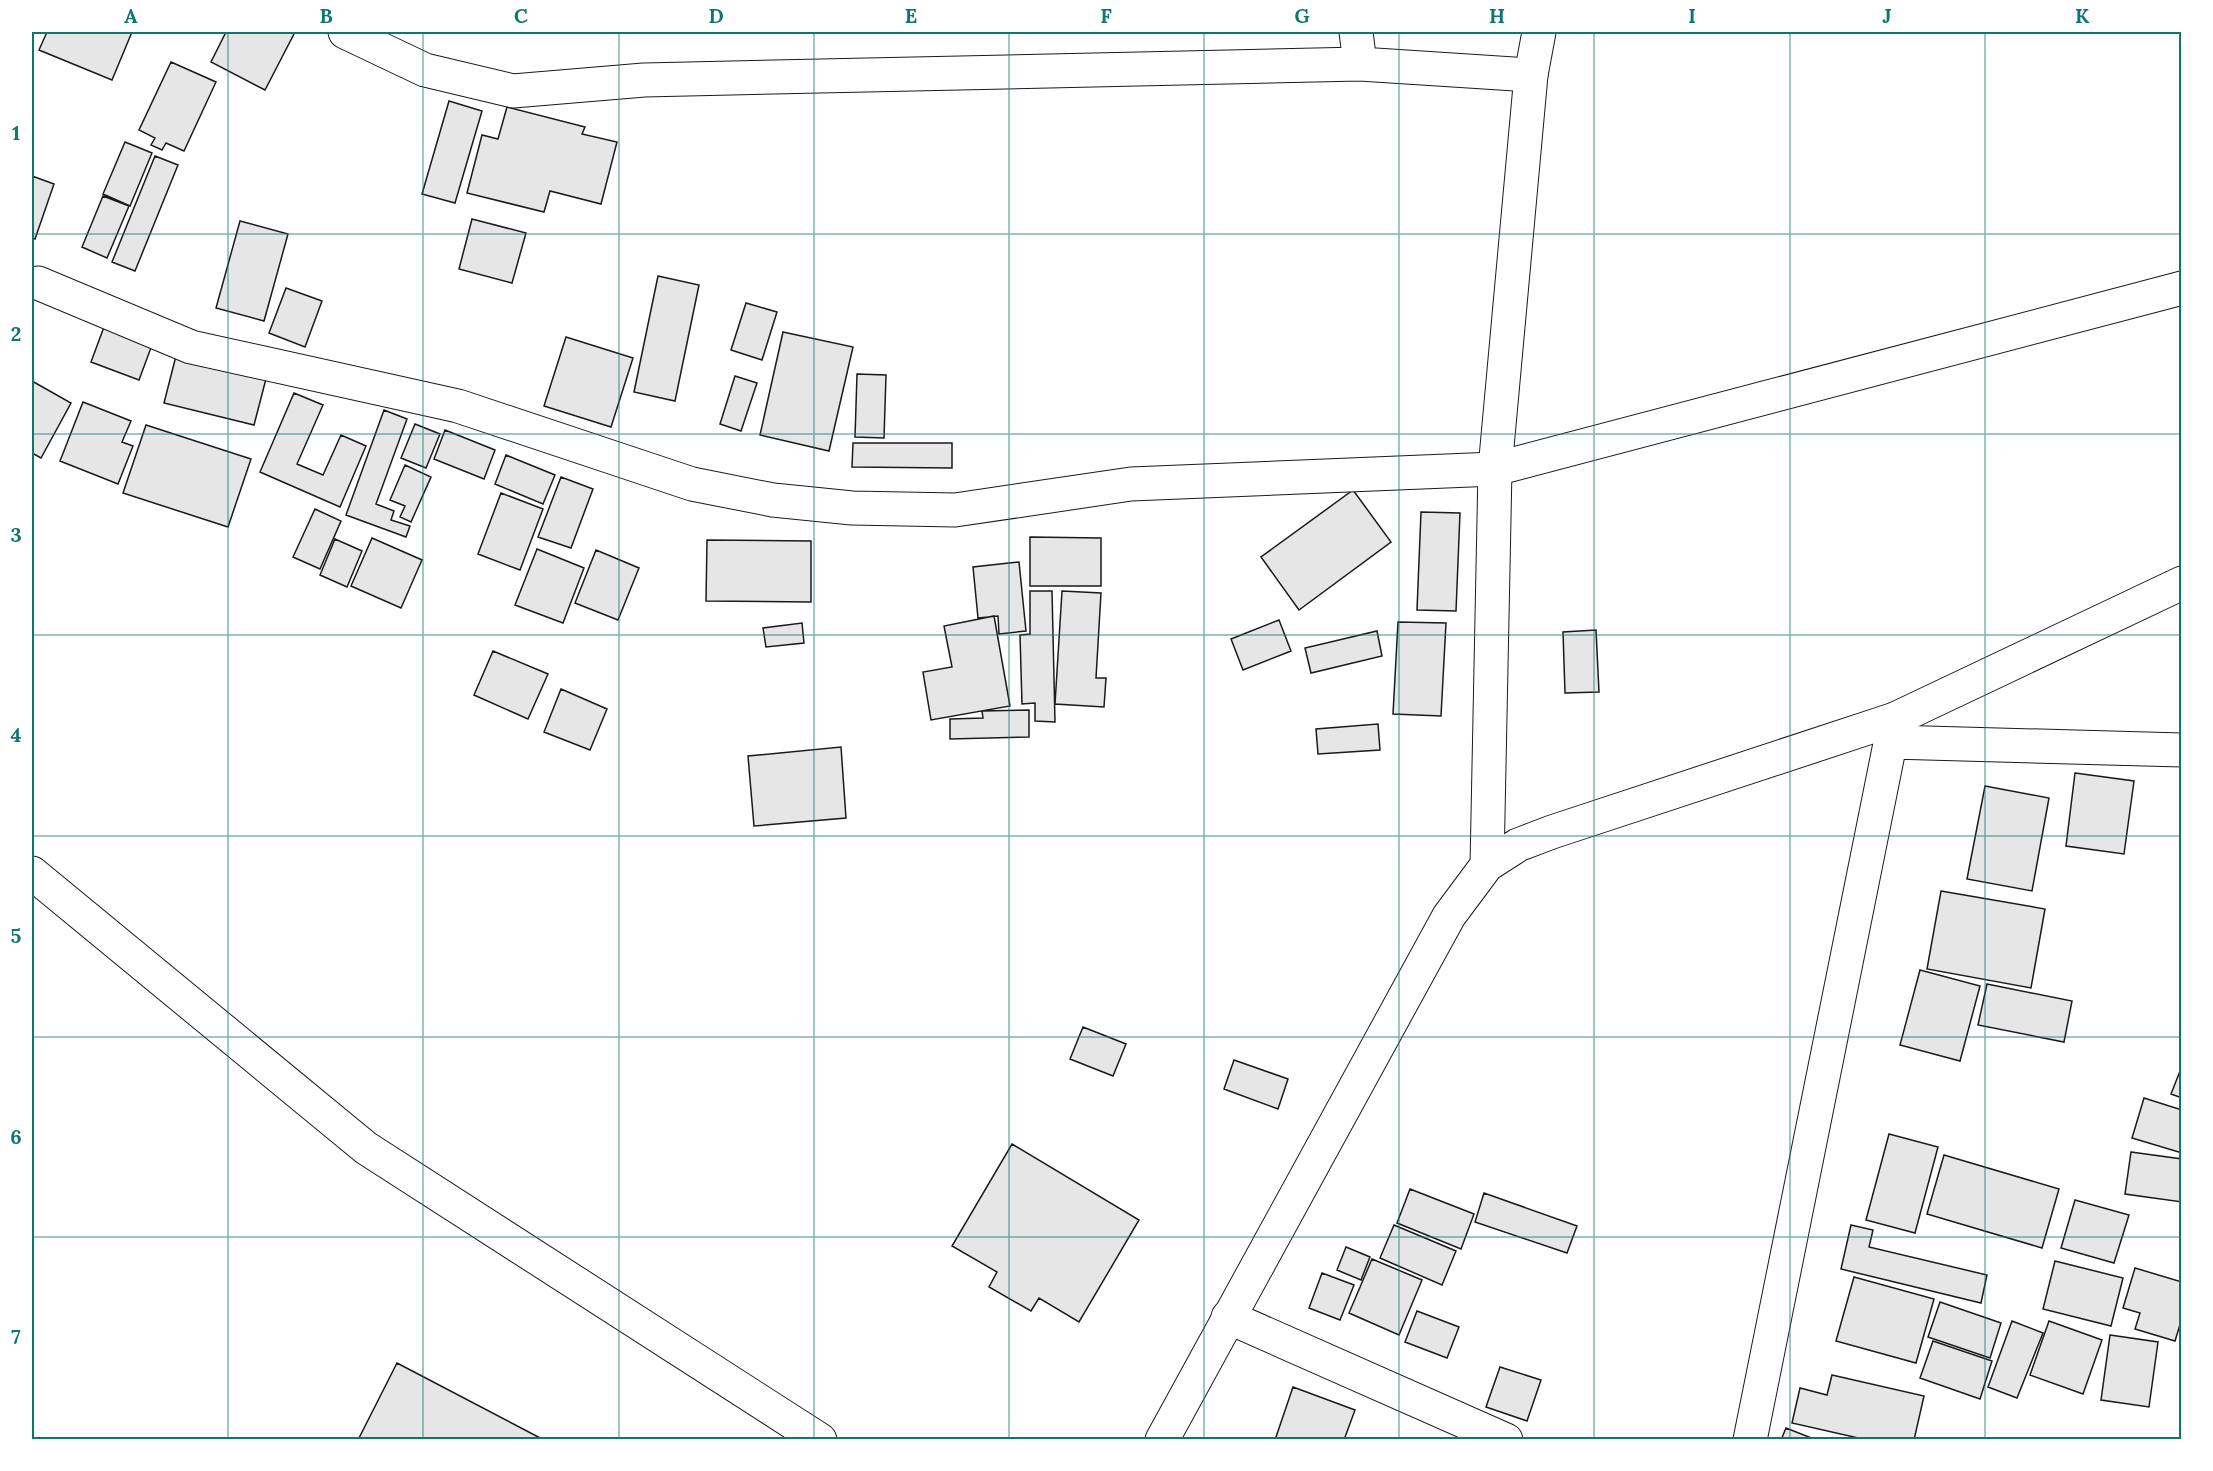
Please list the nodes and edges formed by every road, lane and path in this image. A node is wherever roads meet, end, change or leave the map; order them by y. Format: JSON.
{"nodes":[{"id":1,"x":345,"y":32,"type":"edge"},
{"id":2,"x":1356,"y":32,"type":"edge"},
{"id":3,"x":1539,"y":32,"type":"edge"},
{"id":4,"x":1360,"y":64,"type":"junction"},
{"id":5,"x":1531,"y":75,"type":"junction"},
{"id":6,"x":38,"y":283,"type":"dead end"},
{"id":7,"x":2181,"y":288,"type":"edge"},
{"id":8,"x":1495,"y":469,"type":"junction"},
{"id":9,"x":2181,"y":583,"type":"edge"},
{"id":10,"x":1893,"y":731,"type":"junction"},
{"id":11,"x":2181,"y":750,"type":"edge"},
{"id":12,"x":1487,"y":865,"type":"junction"},
{"id":13,"x":32,"y":873,"type":"edge"},
{"id":14,"x":1228,"y":1317,"type":"junction"},
{"id":15,"x":820,"y":1440,"type":"edge"},
{"id":16,"x":1162,"y":1440,"type":"edge"},
{"id":17,"x":1506,"y":1440,"type":"edge"},
{"id":18,"x":1750,"y":1440,"type":"edge"}],
"edges":[{"from":1,"to":4,"type":"street"},
{"from":2,"to":4,"type":"street"},
{"from":3,"to":5,"type":"street"},
{"from":4,"to":5,"type":"street"},
{"from":5,"to":8,"type":"street"},
{"from":6,"to":8,"type":"street"},
{"from":7,"to":8,"type":"street"},
{"from":8,"to":12,"type":"street"},
{"from":9,"to":10,"type":"street"},
{"from":10,"to":11,"type":"street"},
{"from":10,"to":12,"type":"street"},
{"from":10,"to":18,"type":"street"},
{"from":12,"to":14,"type":"street"},
{"from":13,"to":15,"type":"street"},
{"from":14,"to":16,"type":"street"},
{"from":14,"to":17,"type":"street"}]}
